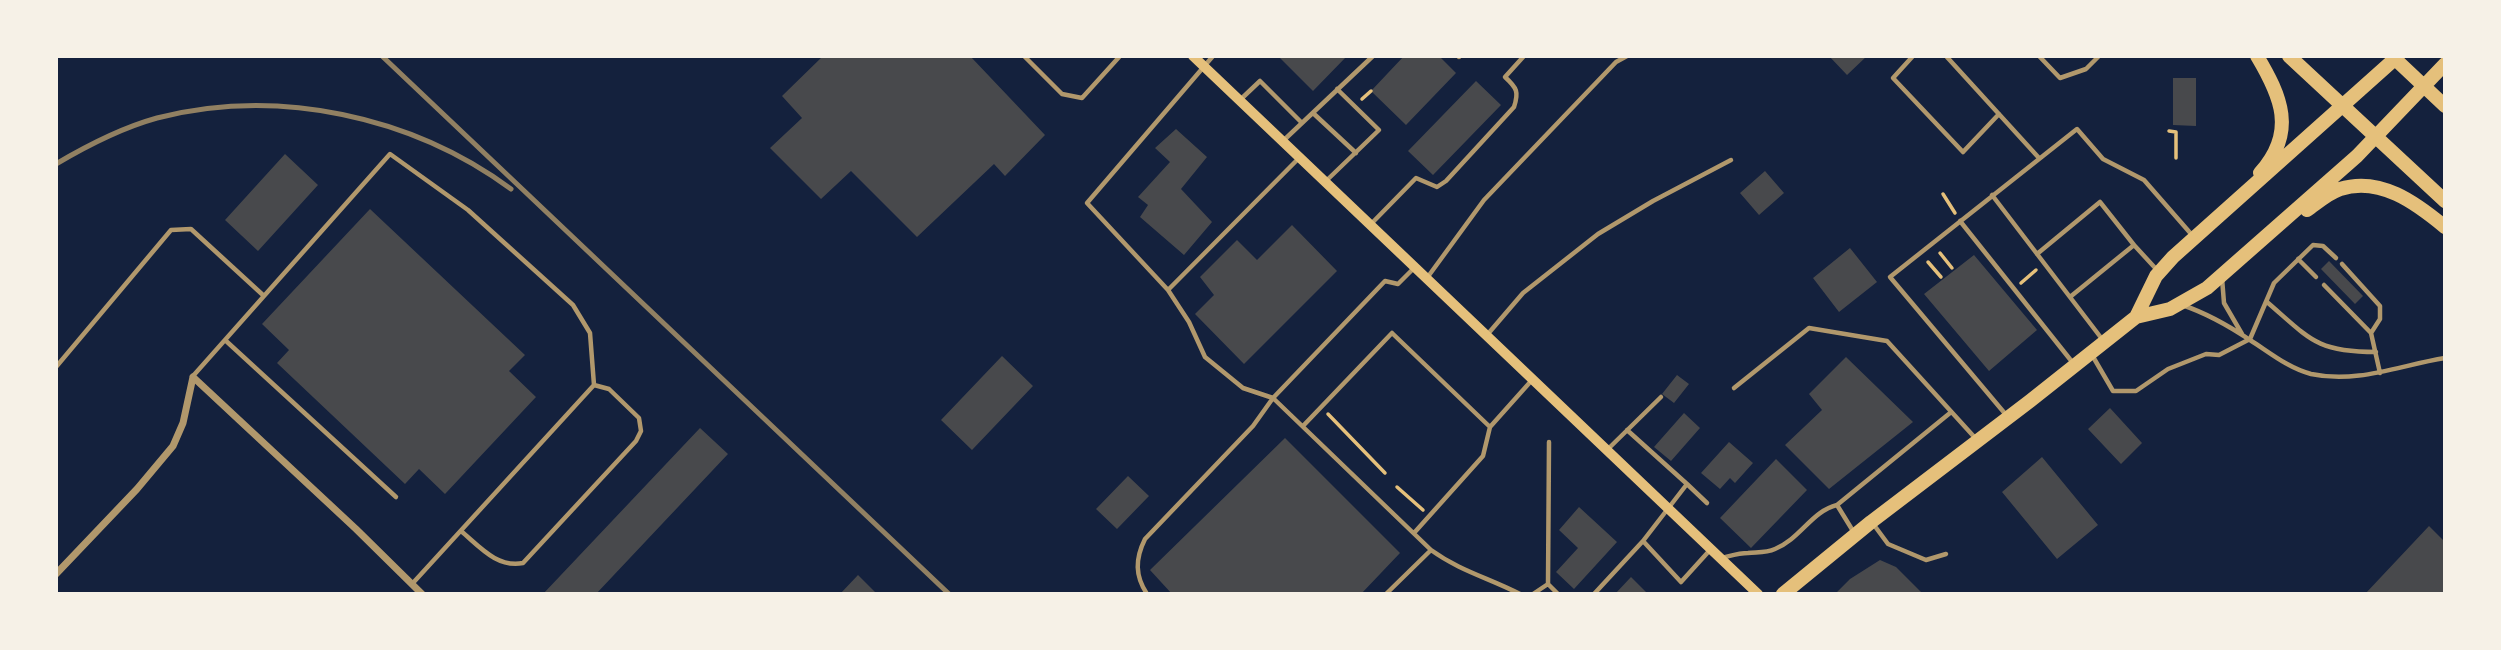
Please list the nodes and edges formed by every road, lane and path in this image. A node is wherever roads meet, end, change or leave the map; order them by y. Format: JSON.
{"nodes":[{"id":1,"x":1024,"y":56,"type":"edge"},
{"id":2,"x":1119,"y":56,"type":"edge"},
{"id":3,"x":1193,"y":56,"type":"edge"},
{"id":4,"x":1213,"y":56,"type":"edge"},
{"id":5,"x":1373,"y":56,"type":"edge"},
{"id":6,"x":1524,"y":56,"type":"edge"},
{"id":7,"x":1627,"y":56,"type":"edge"},
{"id":8,"x":1913,"y":56,"type":"edge"},
{"id":9,"x":1946,"y":56,"type":"edge"},
{"id":10,"x":2039,"y":56,"type":"edge"},
{"id":11,"x":2099,"y":56,"type":"edge"},
{"id":12,"x":2257,"y":56,"type":"edge"},
{"id":13,"x":2289,"y":56,"type":"edge"},
{"id":14,"x":2395,"y":57,"type":"edge"},
{"id":15,"x":2445,"y":65,"type":"edge"},
{"id":16,"x":1203,"y":66,"type":"junction"},
{"id":17,"x":2424,"y":86,"type":"junction"},
{"id":18,"x":1338,"y":89,"type":"junction"},
{"id":19,"x":1240,"y":100,"type":"junction"},
{"id":20,"x":2343,"y":106,"type":"junction"},
{"id":21,"x":2445,"y":106,"type":"edge"},
{"id":22,"x":1313,"y":113,"type":"junction"},
{"id":23,"x":1999,"y":114,"type":"junction"},
{"id":24,"x":1302,"y":123,"type":"junction"},
{"id":25,"x":2169,"y":131,"type":"dead end"},
{"id":26,"x":2376,"y":136,"type":"junction"},
{"id":27,"x":1283,"y":141,"type":"junction"},
{"id":28,"x":1356,"y":153,"type":"junction"},
{"id":29,"x":1299,"y":157,"type":"junction"},
{"id":30,"x":2039,"y":158,"type":"junction"},
{"id":31,"x":2176,"y":158,"type":"dead end"},
{"id":32,"x":1731,"y":160,"type":"dead end"},
{"id":33,"x":1325,"y":182,"type":"junction"},
{"id":34,"x":1943,"y":194,"type":"dead end"},
{"id":35,"x":1992,"y":195,"type":"junction"},
{"id":36,"x":2445,"y":201,"type":"edge"},
{"id":37,"x":2231,"y":205,"type":"junction"},
{"id":38,"x":1960,"y":221,"type":"junction"},
{"id":39,"x":1370,"y":225,"type":"junction"},
{"id":40,"x":2445,"y":227,"type":"edge"},
{"id":41,"x":2195,"y":238,"type":"junction"},
{"id":42,"x":2265,"y":238,"type":"junction"},
{"id":43,"x":1932,"y":243,"type":"junction"},
{"id":44,"x":2134,"y":245,"type":"junction"},
{"id":45,"x":1920,"y":253,"type":"junction"},
{"id":46,"x":2037,"y":254,"type":"junction"},
{"id":47,"x":2336,"y":258,"type":"dead end"},
{"id":48,"x":2298,"y":259,"type":"junction"},
{"id":49,"x":2044,"y":263,"type":"junction"},
{"id":50,"x":2342,"y":264,"type":"dead end"},
{"id":51,"x":1415,"y":267,"type":"junction"},
{"id":52,"x":1952,"y":268,"type":"dead end"},
{"id":53,"x":2159,"y":273,"type":"junction"},
{"id":54,"x":2222,"y":276,"type":"junction"},
{"id":55,"x":1941,"y":277,"type":"dead end"},
{"id":56,"x":2316,"y":277,"type":"dead end"},
{"id":57,"x":1426,"y":278,"type":"junction"},
{"id":58,"x":2324,"y":285,"type":"dead end"},
{"id":59,"x":2017,"y":286,"type":"dead end"},
{"id":60,"x":1168,"y":290,"type":"junction"},
{"id":61,"x":264,"y":296,"type":"junction"},
{"id":62,"x":2070,"y":297,"type":"junction"},
{"id":63,"x":2267,"y":302,"type":"junction"},
{"id":64,"x":2179,"y":304,"type":"junction"},
{"id":65,"x":2136,"y":317,"type":"junction"},
{"id":66,"x":2371,"y":333,"type":"junction"},
{"id":67,"x":1486,"y":335,"type":"junction"},
{"id":68,"x":2242,"y":335,"type":"junction"},
{"id":69,"x":2250,"y":339,"type":"junction"},
{"id":70,"x":225,"y":340,"type":"junction"},
{"id":71,"x":2105,"y":343,"type":"junction"},
{"id":72,"x":2376,"y":352,"type":"junction"},
{"id":73,"x":2092,"y":354,"type":"junction"},
{"id":74,"x":2445,"y":358,"type":"edge"},
{"id":75,"x":2076,"y":366,"type":"junction"},
{"id":76,"x":56,"y":367,"type":"edge"},
{"id":77,"x":2380,"y":373,"type":"junction"},
{"id":78,"x":193,"y":377,"type":"junction"},
{"id":79,"x":1533,"y":380,"type":"junction"},
{"id":80,"x":594,"y":386,"type":"junction"},
{"id":81,"x":1734,"y":388,"type":"dead end"},
{"id":82,"x":1661,"y":397,"type":"dead end"},
{"id":83,"x":1273,"y":398,"type":"junction"},
{"id":84,"x":1321,"y":407,"type":"junction"},
{"id":85,"x":1950,"y":412,"type":"junction"},
{"id":86,"x":2008,"y":418,"type":"junction"},
{"id":87,"x":1303,"y":426,"type":"junction"},
{"id":88,"x":1490,"y":428,"type":"junction"},
{"id":89,"x":1627,"y":430,"type":"junction"},
{"id":90,"x":1977,"y":440,"type":"junction"},
{"id":91,"x":1549,"y":442,"type":"dead end"},
{"id":92,"x":1606,"y":450,"type":"junction"},
{"id":93,"x":1385,"y":473,"type":"dead end"},
{"id":94,"x":1687,"y":484,"type":"junction"},
{"id":95,"x":1397,"y":487,"type":"dead end"},
{"id":96,"x":396,"y":497,"type":"dead end"},
{"id":97,"x":1707,"y":503,"type":"dead end"},
{"id":98,"x":1837,"y":505,"type":"junction"},
{"id":99,"x":1668,"y":509,"type":"junction"},
{"id":100,"x":1429,"y":516,"type":"junction"},
{"id":101,"x":1871,"y":522,"type":"junction"},
{"id":102,"x":461,"y":531,"type":"junction"},
{"id":103,"x":1414,"y":533,"type":"junction"},
{"id":104,"x":1856,"y":535,"type":"junction"},
{"id":105,"x":1643,"y":541,"type":"junction"},
{"id":106,"x":1711,"y":549,"type":"junction"},
{"id":107,"x":1432,"y":550,"type":"junction"},
{"id":108,"x":1946,"y":554,"type":"dead end"},
{"id":109,"x":1721,"y":559,"type":"junction"},
{"id":110,"x":56,"y":575,"type":"edge"},
{"id":111,"x":1548,"y":583,"type":"junction"},
{"id":112,"x":412,"y":584,"type":"junction"},
{"id":113,"x":422,"y":594,"type":"edge"},
{"id":114,"x":1147,"y":594,"type":"edge"},
{"id":115,"x":1386,"y":594,"type":"edge"},
{"id":116,"x":1520,"y":594,"type":"edge"},
{"id":117,"x":1533,"y":594,"type":"edge"},
{"id":118,"x":1558,"y":594,"type":"edge"},
{"id":119,"x":1594,"y":594,"type":"edge"},
{"id":120,"x":1758,"y":594,"type":"edge"},
{"id":121,"x":1783,"y":594,"type":"edge"}],
"edges":[{"from":1,"to":2,"type":"lane"},
{"from":3,"to":16,"type":"main road"},
{"from":4,"to":16,"type":"lane"},
{"from":5,"to":18,"type":"lane"},
{"from":6,"to":39,"type":"lane"},
{"from":7,"to":57,"type":"lane"},
{"from":8,"to":23,"type":"lane"},
{"from":9,"to":23,"type":"lane"},
{"from":10,"to":11,"type":"lane"},
{"from":12,"to":37,"type":"highway"},
{"from":13,"to":20,"type":"highway"},
{"from":14,"to":17,"type":"highway"},
{"from":14,"to":20,"type":"highway"},
{"from":15,"to":17,"type":"highway"},
{"from":16,"to":19,"type":"main road"},
{"from":16,"to":60,"type":"lane"},
{"from":17,"to":21,"type":"highway"},
{"from":17,"to":26,"type":"highway"},
{"from":18,"to":22,"type":"lane"},
{"from":18,"to":28,"type":"lane"},
{"from":19,"to":24,"type":"lane"},
{"from":19,"to":27,"type":"main road"},
{"from":20,"to":26,"type":"highway"},
{"from":20,"to":37,"type":"highway"},
{"from":22,"to":24,"type":"lane"},
{"from":22,"to":28,"type":"lane"},
{"from":23,"to":30,"type":"lane"},
{"from":24,"to":27,"type":"lane"},
{"from":25,"to":31,"type":"path"},
{"from":26,"to":36,"type":"highway"},
{"from":26,"to":42,"type":"highway"},
{"from":27,"to":29,"type":"main road"},
{"from":28,"to":33,"type":"lane"},
{"from":29,"to":33,"type":"main road"},
{"from":29,"to":60,"type":"lane"},
{"from":30,"to":35,"type":"lane"},
{"from":30,"to":41,"type":"lane"},
{"from":32,"to":67,"type":"lane"},
{"from":33,"to":39,"type":"main road"},
{"from":34,"to":38,"type":"path"},
{"from":35,"to":38,"type":"lane"},
{"from":35,"to":46,"type":"lane"},
{"from":37,"to":41,"type":"highway"},
{"from":38,"to":43,"type":"lane"},
{"from":38,"to":75,"type":"lane"},
{"from":39,"to":51,"type":"main road"},
{"from":40,"to":42,"type":"highway"},
{"from":41,"to":53,"type":"highway"},
{"from":42,"to":54,"type":"highway"},
{"from":43,"to":45,"type":"lane"},
{"from":43,"to":52,"type":"path"},
{"from":44,"to":46,"type":"lane"},
{"from":44,"to":53,"type":"lane"},
{"from":44,"to":62,"type":"lane"},
{"from":45,"to":55,"type":"path"},
{"from":45,"to":86,"type":"lane"},
{"from":46,"to":49,"type":"lane"},
{"from":47,"to":48,"type":"lane"},
{"from":48,"to":56,"type":"lane"},
{"from":48,"to":63,"type":"lane"},
{"from":49,"to":59,"type":"path"},
{"from":49,"to":62,"type":"lane"},
{"from":50,"to":66,"type":"lane"},
{"from":51,"to":57,"type":"main road"},
{"from":51,"to":83,"type":"lane"},
{"from":53,"to":65,"type":"highway"},
{"from":54,"to":64,"type":"highway"},
{"from":54,"to":68,"type":"lane"},
{"from":57,"to":67,"type":"main road"},
{"from":58,"to":66,"type":"lane"},
{"from":60,"to":83,"type":"lane"},
{"from":61,"to":70,"type":"lane"},
{"from":61,"to":76,"type":"lane"},
{"from":61,"to":80,"type":"lane"},
{"from":62,"to":71,"type":"lane"},
{"from":63,"to":69,"type":"lane"},
{"from":63,"to":72,"type":"lane"},
{"from":64,"to":65,"type":"highway"},
{"from":64,"to":68,"type":"lane"},
{"from":65,"to":71,"type":"highway"},
{"from":66,"to":72,"type":"lane"},
{"from":67,"to":79,"type":"main road"},
{"from":68,"to":69,"type":"lane"},
{"from":69,"to":73,"type":"lane"},
{"from":69,"to":77,"type":"lane"},
{"from":70,"to":78,"type":"lane"},
{"from":70,"to":96,"type":"lane"},
{"from":71,"to":73,"type":"highway"},
{"from":72,"to":77,"type":"lane"},
{"from":73,"to":75,"type":"highway"},
{"from":74,"to":77,"type":"lane"},
{"from":75,"to":86,"type":"highway"},
{"from":78,"to":110,"type":"street"},
{"from":78,"to":112,"type":"street"},
{"from":79,"to":88,"type":"lane"},
{"from":79,"to":92,"type":"main road"},
{"from":80,"to":102,"type":"lane"},
{"from":80,"to":102,"type":"lane"},
{"from":81,"to":85,"type":"lane"},
{"from":82,"to":89,"type":"lane"},
{"from":83,"to":87,"type":"lane"},
{"from":83,"to":114,"type":"lane"},
{"from":84,"to":87,"type":"lane"},
{"from":84,"to":88,"type":"lane"},
{"from":84,"to":93,"type":"path"},
{"from":85,"to":90,"type":"lane"},
{"from":85,"to":98,"type":"lane"},
{"from":86,"to":90,"type":"highway"},
{"from":87,"to":103,"type":"lane"},
{"from":88,"to":100,"type":"lane"},
{"from":89,"to":92,"type":"lane"},
{"from":89,"to":94,"type":"lane"},
{"from":90,"to":101,"type":"highway"},
{"from":91,"to":111,"type":"lane"},
{"from":92,"to":99,"type":"main road"},
{"from":94,"to":97,"type":"lane"},
{"from":94,"to":99,"type":"lane"},
{"from":95,"to":100,"type":"path"},
{"from":98,"to":104,"type":"lane"},
{"from":98,"to":109,"type":"lane"},
{"from":99,"to":105,"type":"lane"},
{"from":99,"to":106,"type":"main road"},
{"from":100,"to":103,"type":"lane"},
{"from":101,"to":104,"type":"highway"},
{"from":101,"to":108,"type":"lane"},
{"from":102,"to":112,"type":"lane"},
{"from":103,"to":107,"type":"lane"},
{"from":104,"to":121,"type":"highway"},
{"from":105,"to":106,"type":"lane"},
{"from":105,"to":119,"type":"lane"},
{"from":106,"to":109,"type":"main road"},
{"from":107,"to":115,"type":"lane"},
{"from":107,"to":116,"type":"lane"},
{"from":109,"to":120,"type":"main road"},
{"from":111,"to":117,"type":"lane"},
{"from":111,"to":118,"type":"lane"},
{"from":112,"to":113,"type":"street"}]}
